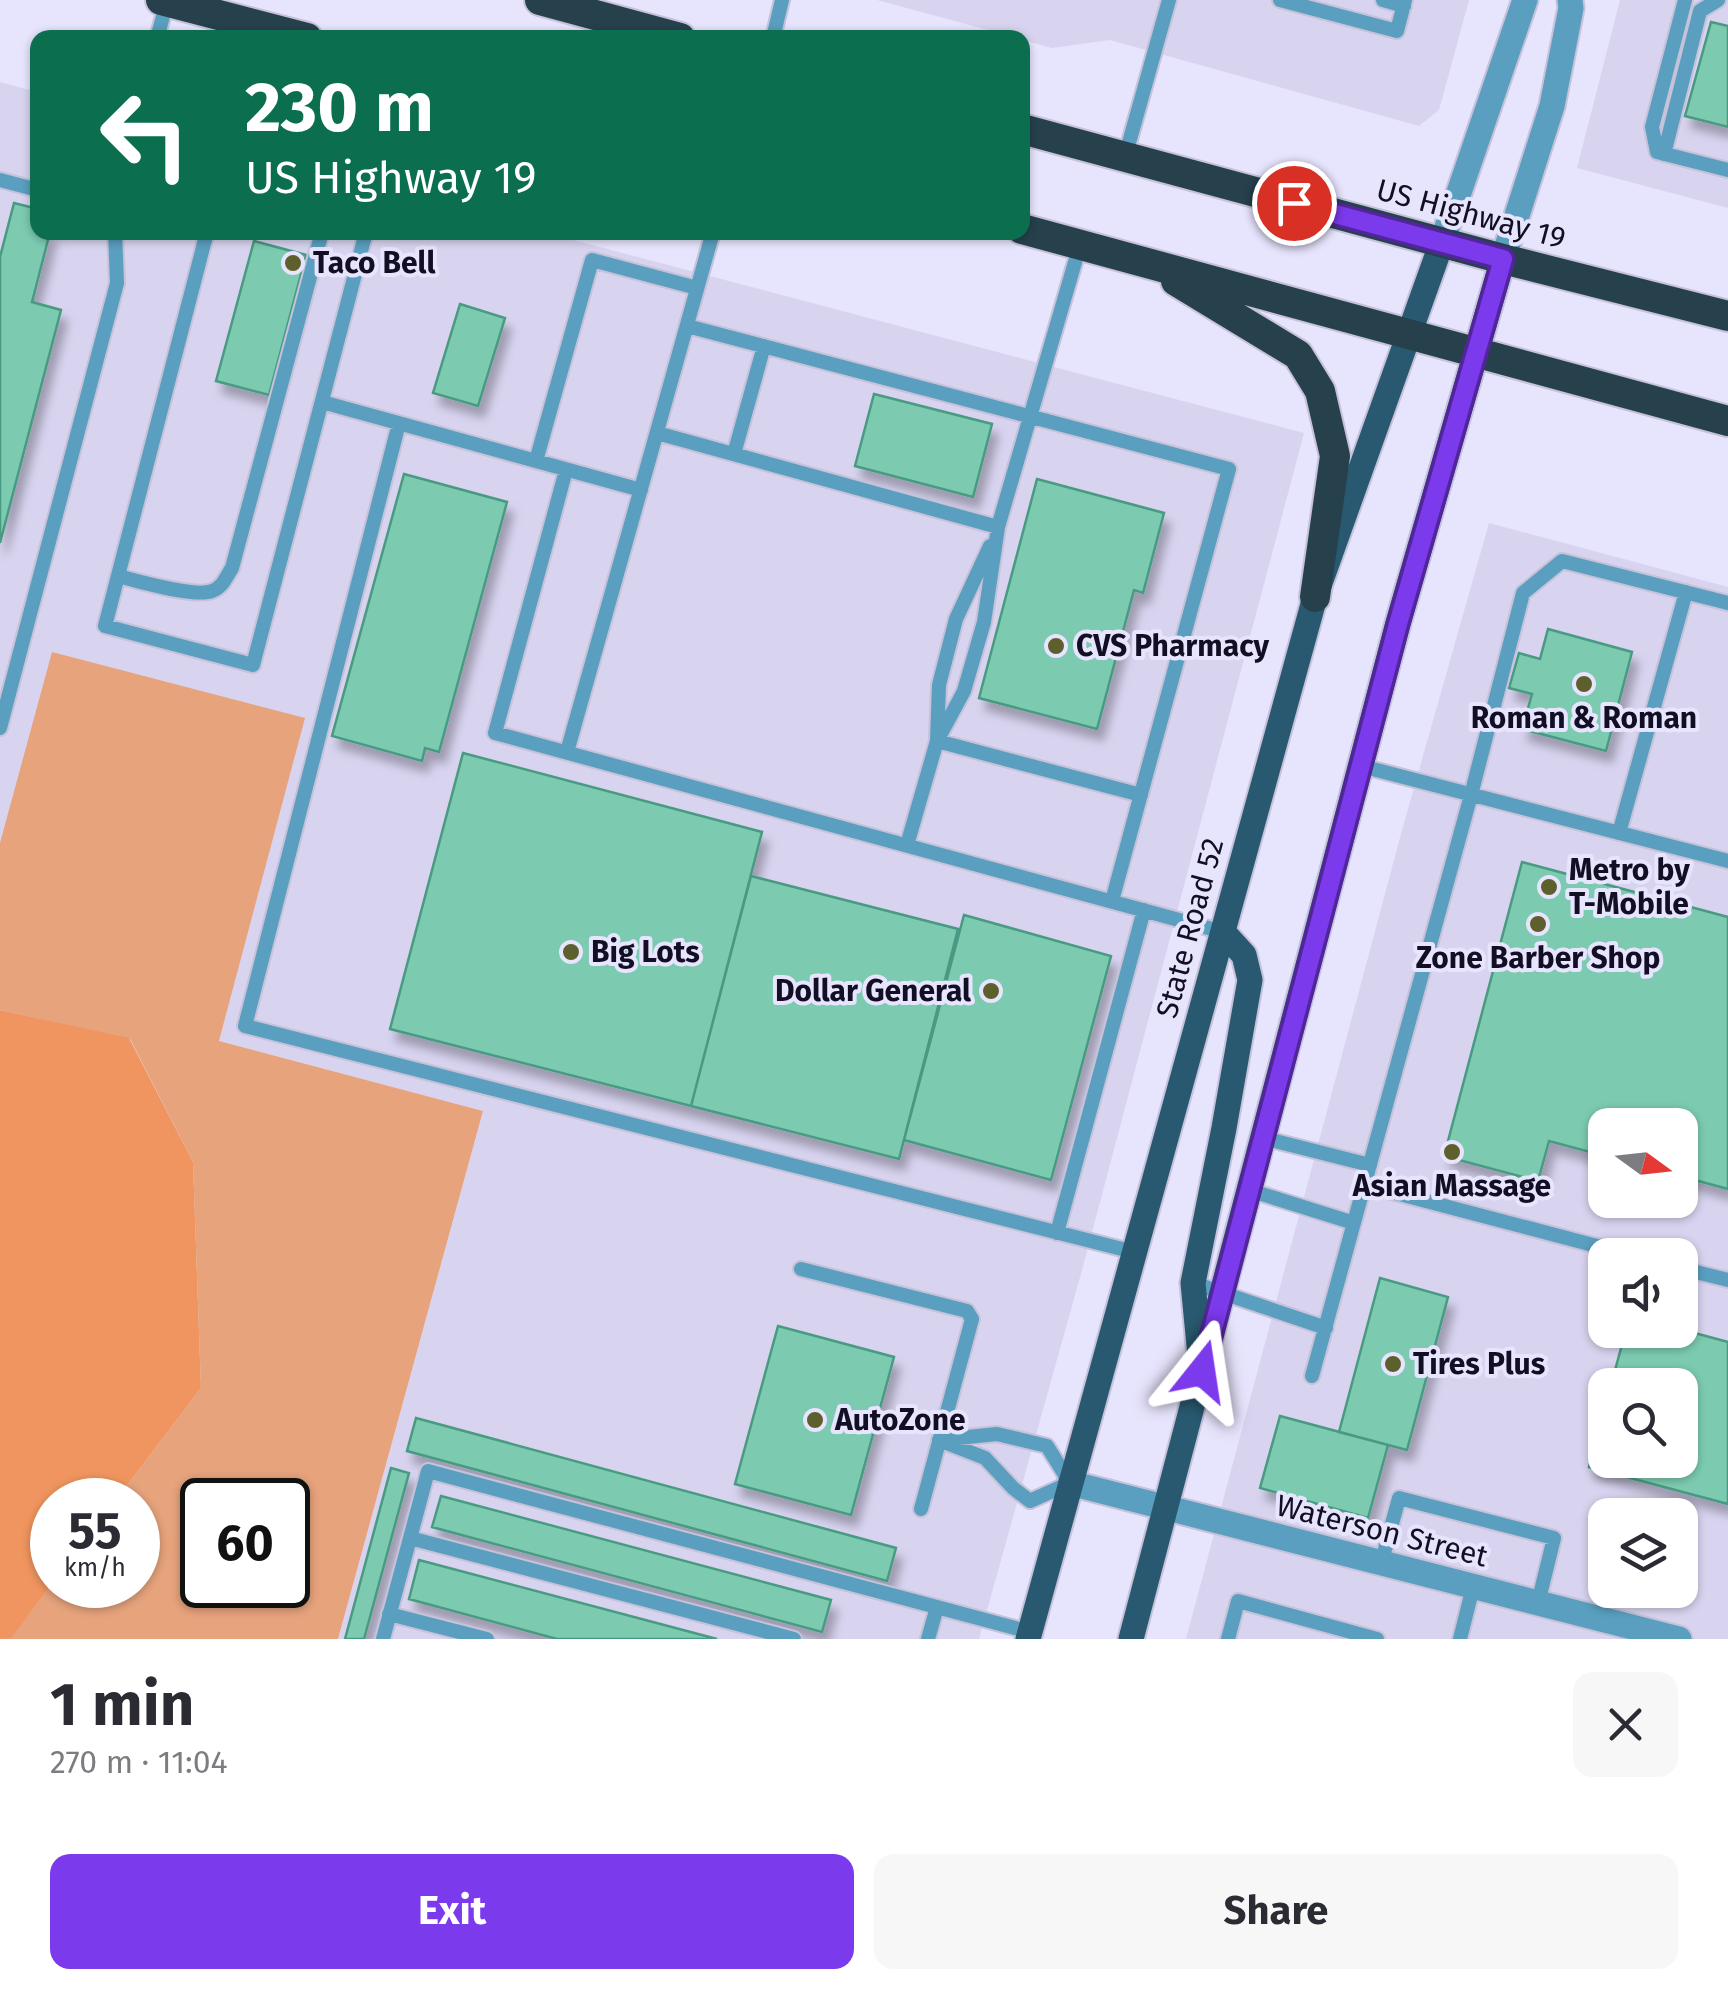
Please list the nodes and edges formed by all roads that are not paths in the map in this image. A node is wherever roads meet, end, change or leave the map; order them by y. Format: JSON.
{"nodes":[{"id":1,"x":540,"y":0,"type":"edge"},
{"id":2,"x":782,"y":0,"type":"edge"},
{"id":3,"x":1169,"y":0,"type":"edge"},
{"id":4,"x":1280,"y":0,"type":"edge"},
{"id":5,"x":1383,"y":0,"type":"edge"},
{"id":6,"x":1525,"y":0,"type":"edge"},
{"id":7,"x":1570,"y":0,"type":"edge"},
{"id":8,"x":1685,"y":0,"type":"edge"},
{"id":9,"x":1718,"y":0,"type":"edge"},
{"id":10,"x":164,"y":1,"type":"edge"},
{"id":11,"x":1404,"y":3,"type":"edge"},
{"id":12,"x":159,"y":30,"type":"edge"},
{"id":13,"x":277,"y":30,"type":"edge"},
{"id":14,"x":651,"y":30,"type":"edge"},
{"id":15,"x":775,"y":30,"type":"edge"},
{"id":16,"x":1030,"y":132,"type":"edge"},
{"id":17,"x":1664,"y":154,"type":"junction"},
{"id":18,"x":1125,"y":157,"type":"junction"},
{"id":19,"x":1728,"y":170,"type":"edge"},
{"id":20,"x":0,"y":180,"type":"edge"},
{"id":21,"x":30,"y":188,"type":"edge"},
{"id":22,"x":1030,"y":231,"type":"edge"},
{"id":23,"x":115,"y":240,"type":"edge"},
{"id":24,"x":205,"y":240,"type":"edge"},
{"id":25,"x":320,"y":240,"type":"edge"},
{"id":26,"x":360,"y":240,"type":"edge"},
{"id":27,"x":711,"y":240,"type":"edge"},
{"id":28,"x":1442,"y":242,"type":"junction"},
{"id":29,"x":1080,"y":244,"type":"junction"},
{"id":30,"x":1503,"y":259,"type":"junction"},
{"id":31,"x":1143,"y":261,"type":"junction"},
{"id":32,"x":698,"y":288,"type":"junction"},
{"id":33,"x":1727,"y":313,"type":"edge"},
{"id":34,"x":687,"y":326,"type":"junction"},
{"id":35,"x":1408,"y":332,"type":"junction"},
{"id":36,"x":764,"y":346,"type":"junction"},
{"id":37,"x":1475,"y":352,"type":"junction"},
{"id":38,"x":322,"y":402,"type":"junction"},
{"id":39,"x":1030,"y":416,"type":"junction"},
{"id":40,"x":1728,"y":421,"type":"edge"},
{"id":41,"x":398,"y":424,"type":"junction"},
{"id":42,"x":657,"y":433,"type":"junction"},
{"id":43,"x":734,"y":454,"type":"junction"},
{"id":44,"x":536,"y":461,"type":"junction"},
{"id":45,"x":566,"y":470,"type":"junction"},
{"id":46,"x":641,"y":490,"type":"junction"},
{"id":47,"x":998,"y":527,"type":"junction"},
{"id":48,"x":118,"y":576,"type":"junction"},
{"id":49,"x":1686,"y":592,"type":"junction"},
{"id":50,"x":1315,"y":597,"type":"junction"},
{"id":51,"x":1728,"y":604,"type":"edge"},
{"id":52,"x":0,"y":728,"type":"edge"},
{"id":53,"x":937,"y":741,"type":"junction"},
{"id":54,"x":567,"y":752,"type":"junction"},
{"id":55,"x":1361,"y":766,"type":"junction"},
{"id":56,"x":1140,"y":794,"type":"junction"},
{"id":57,"x":1471,"y":795,"type":"junction"},
{"id":58,"x":1619,"y":833,"type":"junction"},
{"id":59,"x":906,"y":845,"type":"junction"},
{"id":60,"x":1728,"y":861,"type":"edge"},
{"id":61,"x":1112,"y":901,"type":"junction"},
{"id":62,"x":1144,"y":910,"type":"junction"},
{"id":63,"x":1223,"y":932,"type":"junction"},
{"id":64,"x":1263,"y":1138,"type":"junction"},
{"id":65,"x":1370,"y":1165,"type":"junction"},
{"id":66,"x":1365,"y":1185,"type":"junction"},
{"id":67,"x":1249,"y":1190,"type":"junction"},
{"id":68,"x":1354,"y":1223,"type":"junction"},
{"id":69,"x":1057,"y":1233,"type":"junction"},
{"id":70,"x":1588,"y":1244,"type":"edge"},
{"id":71,"x":1134,"y":1252,"type":"junction"},
{"id":72,"x":801,"y":1268,"type":"dead end"},
{"id":73,"x":1698,"y":1272,"type":"edge"},
{"id":74,"x":1728,"y":1280,"type":"edge"},
{"id":75,"x":1193,"y":1283,"type":"junction"},
{"id":76,"x":1222,"y":1293,"type":"junction"},
{"id":77,"x":1326,"y":1328,"type":"junction"},
{"id":78,"x":1202,"y":1371,"type":"junction"},
{"id":79,"x":1312,"y":1376,"type":"dead end"},
{"id":80,"x":939,"y":1440,"type":"junction"},
{"id":81,"x":1070,"y":1483,"type":"junction"},
{"id":82,"x":920,"y":1509,"type":"dead end"},
{"id":83,"x":1165,"y":1509,"type":"junction"},
{"id":84,"x":410,"y":1538,"type":"junction"},
{"id":85,"x":1381,"y":1564,"type":"junction"},
{"id":86,"x":1473,"y":1587,"type":"junction"},
{"id":87,"x":1538,"y":1604,"type":"junction"},
{"id":88,"x":937,"y":1607,"type":"junction"},
{"id":89,"x":389,"y":1614,"type":"junction"},
{"id":90,"x":759,"y":1634,"type":"edge"},
{"id":91,"x":1029,"y":1636,"type":"edge"},
{"id":92,"x":382,"y":1639,"type":"edge"},
{"id":93,"x":486,"y":1639,"type":"edge"},
{"id":94,"x":794,"y":1639,"type":"edge"},
{"id":95,"x":928,"y":1639,"type":"edge"},
{"id":96,"x":1131,"y":1639,"type":"edge"},
{"id":97,"x":1228,"y":1639,"type":"edge"},
{"id":98,"x":1376,"y":1639,"type":"edge"},
{"id":99,"x":1460,"y":1639,"type":"edge"},
{"id":100,"x":1679,"y":1639,"type":"edge"}],
"edges":[{"from":1,"to":14,"type":"highway"},
{"from":2,"to":15,"type":"lane"},
{"from":3,"to":18,"type":"lane"},
{"from":4,"to":11,"type":"lane"},
{"from":5,"to":11,"type":"lane"},
{"from":6,"to":28,"type":"street"},
{"from":7,"to":30,"type":"street"},
{"from":8,"to":17,"type":"lane"},
{"from":9,"to":17,"type":"lane"},
{"from":10,"to":12,"type":"lane"},
{"from":10,"to":13,"type":"highway"},
{"from":16,"to":18,"type":"highway","name":"US Highway 19"},
{"from":17,"to":19,"type":"lane"},
{"from":18,"to":28,"type":"highway","name":"US Highway 19"},
{"from":20,"to":21,"type":"lane"},
{"from":22,"to":29,"type":"highway"},
{"from":23,"to":52,"type":"lane"},
{"from":24,"to":48,"type":"lane"},
{"from":25,"to":48,"type":"lane"},
{"from":26,"to":38,"type":"lane"},
{"from":27,"to":32,"type":"lane"},
{"from":28,"to":30,"type":"highway","name":"US Highway 19"},
{"from":28,"to":35,"type":"main road","name":"State Road 52"},
{"from":29,"to":31,"type":"highway"},
{"from":29,"to":39,"type":"lane"},
{"from":30,"to":33,"type":"highway","name":"US Highway 19"},
{"from":30,"to":37,"type":"main road"},
{"from":31,"to":35,"type":"highway"},
{"from":31,"to":50,"type":"highway"},
{"from":32,"to":34,"type":"lane"},
{"from":32,"to":44,"type":"lane"},
{"from":34,"to":36,"type":"lane"},
{"from":34,"to":42,"type":"lane"},
{"from":35,"to":37,"type":"highway"},
{"from":35,"to":50,"type":"main road","name":"State Road 52"},
{"from":36,"to":39,"type":"lane"},
{"from":36,"to":43,"type":"lane"},
{"from":37,"to":40,"type":"highway"},
{"from":37,"to":55,"type":"main road"},
{"from":38,"to":41,"type":"lane"},
{"from":38,"to":48,"type":"lane"},
{"from":39,"to":47,"type":"lane"},
{"from":39,"to":56,"type":"lane"},
{"from":41,"to":44,"type":"lane"},
{"from":41,"to":69,"type":"lane"},
{"from":42,"to":43,"type":"lane"},
{"from":42,"to":46,"type":"lane"},
{"from":43,"to":47,"type":"lane"},
{"from":44,"to":45,"type":"lane"},
{"from":45,"to":46,"type":"lane"},
{"from":45,"to":54,"type":"lane"},
{"from":46,"to":54,"type":"lane"},
{"from":47,"to":53,"type":"lane"},
{"from":47,"to":53,"type":"lane"},
{"from":49,"to":51,"type":"lane"},
{"from":49,"to":57,"type":"lane"},
{"from":49,"to":58,"type":"lane"},
{"from":50,"to":63,"type":"main road","name":"State Road 52"},
{"from":53,"to":56,"type":"lane"},
{"from":53,"to":59,"type":"lane"},
{"from":54,"to":59,"type":"lane"},
{"from":55,"to":57,"type":"lane"},
{"from":55,"to":64,"type":"main road"},
{"from":56,"to":61,"type":"lane"},
{"from":57,"to":58,"type":"lane"},
{"from":57,"to":65,"type":"lane"},
{"from":58,"to":60,"type":"lane"},
{"from":59,"to":61,"type":"lane"},
{"from":61,"to":62,"type":"lane"},
{"from":62,"to":63,"type":"lane"},
{"from":62,"to":69,"type":"lane"},
{"from":63,"to":71,"type":"main road","name":"State Road 52"},
{"from":63,"to":75,"type":"main road"},
{"from":64,"to":65,"type":"lane"},
{"from":64,"to":67,"type":"main road"},
{"from":65,"to":66,"type":"lane"},
{"from":66,"to":68,"type":"lane"},
{"from":66,"to":70,"type":"lane"},
{"from":67,"to":68,"type":"lane"},
{"from":67,"to":76,"type":"main road"},
{"from":68,"to":77,"type":"lane"},
{"from":69,"to":71,"type":"lane"},
{"from":71,"to":81,"type":"main road","name":"State Road 52"},
{"from":72,"to":80,"type":"lane"},
{"from":73,"to":74,"type":"lane"},
{"from":75,"to":76,"type":"lane"},
{"from":75,"to":78,"type":"main road"},
{"from":76,"to":77,"type":"lane"},
{"from":76,"to":78,"type":"main road"},
{"from":77,"to":79,"type":"lane"},
{"from":78,"to":83,"type":"main road"},
{"from":80,"to":81,"type":"lane"},
{"from":80,"to":81,"type":"lane"},
{"from":80,"to":82,"type":"lane"},
{"from":81,"to":83,"type":"street","name":"Waterson Street"},
{"from":81,"to":91,"type":"main road","name":"State Road 52"},
{"from":83,"to":85,"type":"street","name":"Waterson Street"},
{"from":83,"to":96,"type":"main road"},
{"from":84,"to":88,"type":"lane"},
{"from":84,"to":89,"type":"lane"},
{"from":84,"to":90,"type":"lane"},
{"from":85,"to":86,"type":"street","name":"Waterson Street"},
{"from":85,"to":87,"type":"lane"},
{"from":86,"to":87,"type":"street","name":"Waterson Street"},
{"from":86,"to":99,"type":"lane"},
{"from":87,"to":100,"type":"street","name":"Waterson Street"},
{"from":88,"to":91,"type":"lane"},
{"from":88,"to":95,"type":"lane"},
{"from":89,"to":92,"type":"lane"},
{"from":89,"to":93,"type":"lane"},
{"from":90,"to":94,"type":"lane"},
{"from":97,"to":98,"type":"lane"}]}
